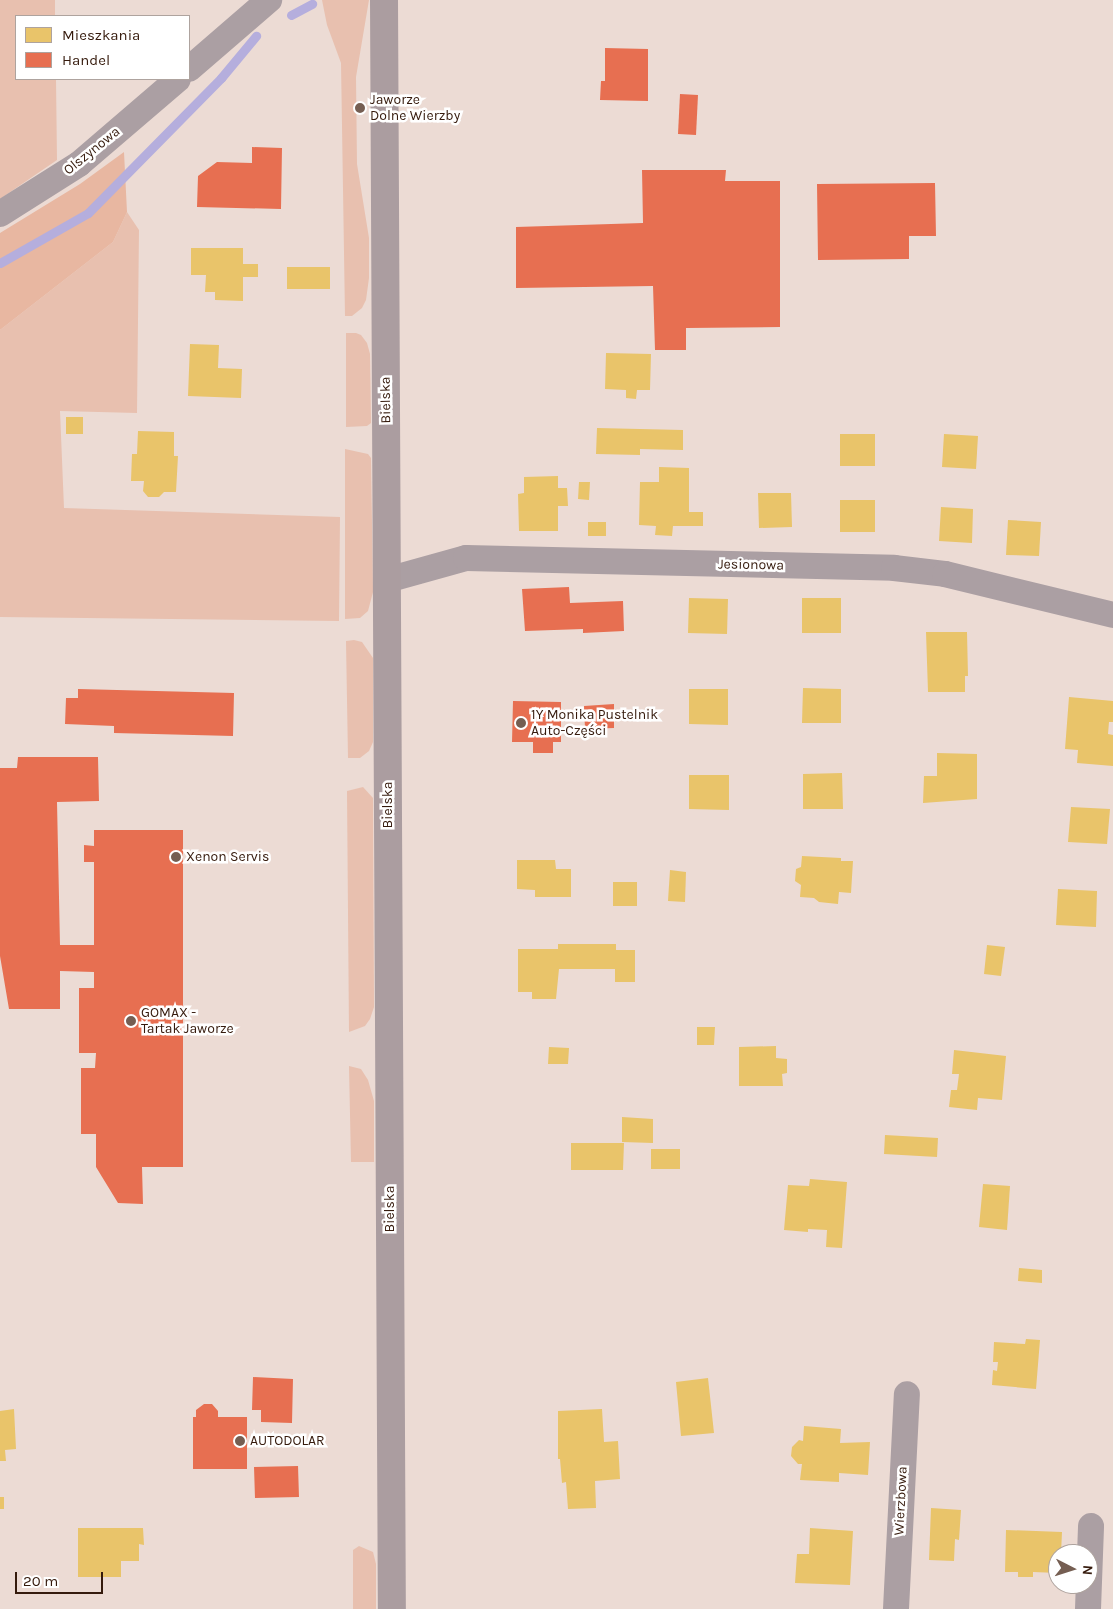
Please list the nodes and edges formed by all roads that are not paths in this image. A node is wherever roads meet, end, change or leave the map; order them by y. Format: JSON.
{"nodes":[{"id":1,"x":268,"y":0,"type":"edge"},
{"id":2,"x":384,"y":0,"type":"edge"},
{"id":3,"x":190,"y":68,"type":"edge"},
{"id":4,"x":177,"y":80,"type":"edge"},
{"id":5,"x":0,"y":214,"type":"edge"},
{"id":6,"x":387,"y":580,"type":"junction"},
{"id":7,"x":1113,"y":615,"type":"edge"},
{"id":8,"x":907,"y":1394,"type":"dead end"},
{"id":9,"x":1091,"y":1526,"type":"dead end"},
{"id":10,"x":392,"y":1609,"type":"edge"},
{"id":11,"x":896,"y":1609,"type":"edge"},
{"id":12,"x":1088,"y":1609,"type":"edge"}],
"edges":[{"from":1,"to":3,"type":"street"},
{"from":2,"to":6,"type":"main road","name":"Bielska"},
{"from":4,"to":5,"type":"street","name":"Olszynowa"},
{"from":6,"to":7,"type":"street","name":"Jesionowa"},
{"from":6,"to":10,"type":"main road","name":"Bielska"},
{"from":8,"to":11,"type":"street","name":"Wierzbowa"},
{"from":9,"to":12,"type":"street"}]}
